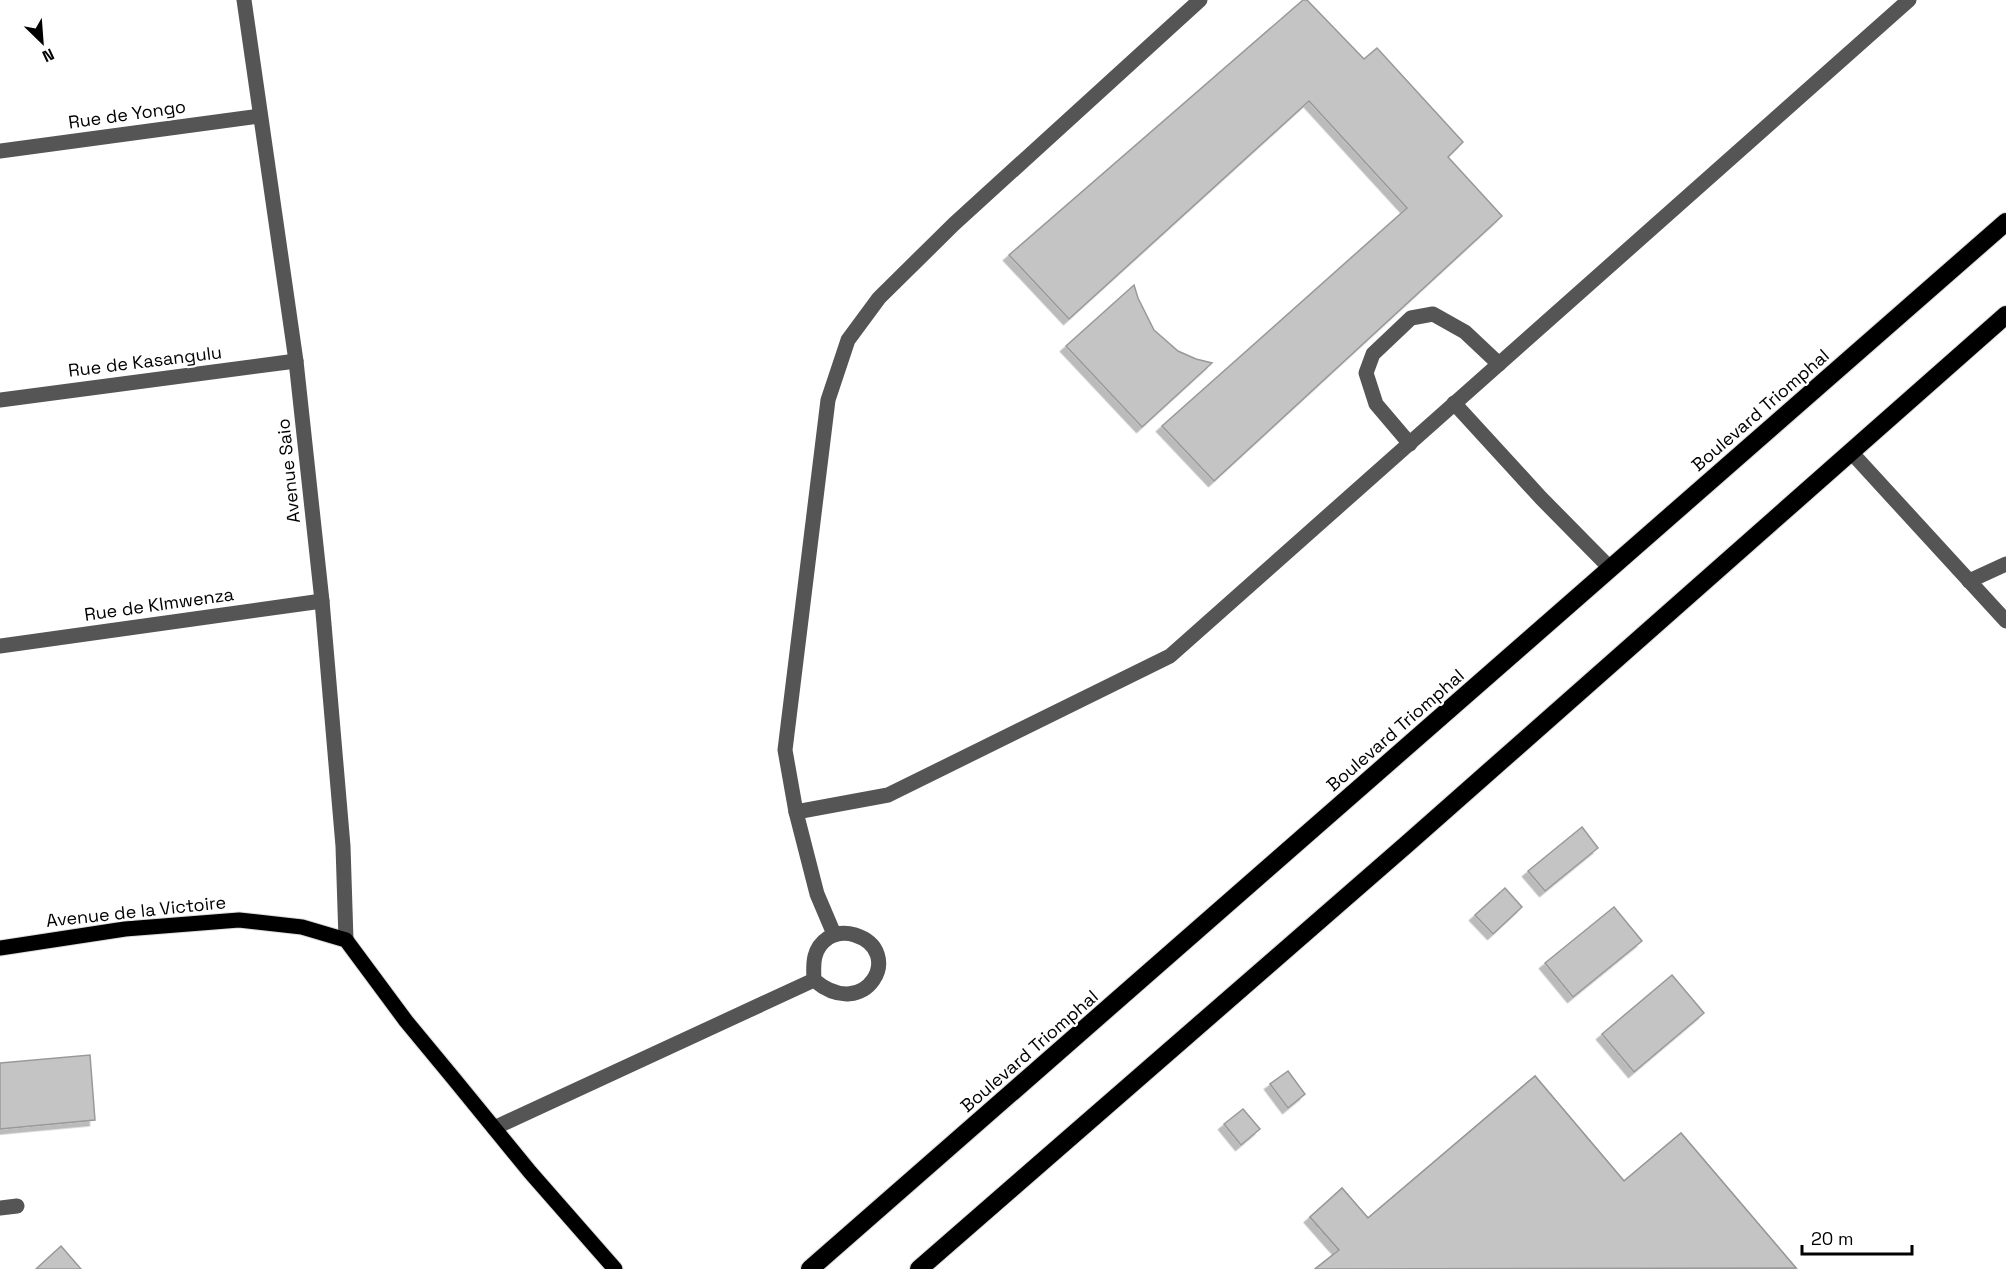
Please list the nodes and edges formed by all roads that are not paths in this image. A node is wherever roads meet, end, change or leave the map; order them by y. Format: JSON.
{"nodes":[{"id":1,"x":244,"y":0,"type":"edge"},
{"id":2,"x":1200,"y":0,"type":"edge"},
{"id":3,"x":1909,"y":0,"type":"edge"},
{"id":4,"x":260,"y":116,"type":"junction"},
{"id":5,"x":0,"y":151,"type":"edge"},
{"id":6,"x":2006,"y":222,"type":"edge"},
{"id":7,"x":2006,"y":315,"type":"edge"},
{"id":8,"x":296,"y":361,"type":"junction"},
{"id":9,"x":1499,"y":364,"type":"junction"},
{"id":10,"x":0,"y":400,"type":"edge"},
{"id":11,"x":1454,"y":404,"type":"junction"},
{"id":12,"x":1410,"y":444,"type":"junction"},
{"id":13,"x":1851,"y":452,"type":"junction"},
{"id":14,"x":2006,"y":564,"type":"edge"},
{"id":15,"x":1611,"y":569,"type":"junction"},
{"id":16,"x":1969,"y":581,"type":"junction"},
{"id":17,"x":322,"y":601,"type":"junction"},
{"id":18,"x":2006,"y":621,"type":"edge"},
{"id":19,"x":0,"y":646,"type":"edge"},
{"id":20,"x":796,"y":812,"type":"junction"},
{"id":21,"x":828,"y":938,"type":"junction"},
{"id":22,"x":346,"y":940,"type":"junction"},
{"id":23,"x":0,"y":948,"type":"edge"},
{"id":24,"x":814,"y":980,"type":"junction"},
{"id":25,"x":494,"y":1128,"type":"junction"},
{"id":26,"x":17,"y":1206,"type":"dead end"},
{"id":27,"x":0,"y":1208,"type":"edge"},
{"id":28,"x":615,"y":1269,"type":"edge"},
{"id":29,"x":810,"y":1269,"type":"edge"},
{"id":30,"x":919,"y":1269,"type":"edge"}],
"edges":[{"from":1,"to":4,"type":"street","name":"Avenue Saio"},
{"from":2,"to":20,"type":"street"},
{"from":3,"to":9,"type":"street"},
{"from":4,"to":5,"type":"street","name":"Rue de Yongo"},
{"from":4,"to":8,"type":"street","name":"Avenue Saio"},
{"from":6,"to":15,"type":"highway","name":"Boulevard Triomphal"},
{"from":7,"to":13,"type":"highway"},
{"from":8,"to":10,"type":"street","name":"Rue de Kasangulu"},
{"from":8,"to":17,"type":"street","name":"Avenue Saio"},
{"from":9,"to":11,"type":"street"},
{"from":9,"to":12,"type":"street"},
{"from":11,"to":12,"type":"street"},
{"from":11,"to":15,"type":"street"},
{"from":12,"to":20,"type":"street"},
{"from":13,"to":16,"type":"street"},
{"from":13,"to":30,"type":"highway"},
{"from":14,"to":16,"type":"street"},
{"from":15,"to":29,"type":"highway","name":"Boulevard Triomphal"},
{"from":16,"to":18,"type":"street"},
{"from":17,"to":19,"type":"street","name":"Rue de KImwenza"},
{"from":17,"to":22,"type":"street","name":"Avenue Saio"},
{"from":20,"to":21,"type":"street"},
{"from":21,"to":24,"type":"street"},
{"from":21,"to":24,"type":"street"},
{"from":22,"to":23,"type":"main road","name":"Avenue de la Victoire"},
{"from":22,"to":25,"type":"main road"},
{"from":24,"to":25,"type":"street"},
{"from":25,"to":28,"type":"main road"},
{"from":26,"to":27,"type":"street"}]}
